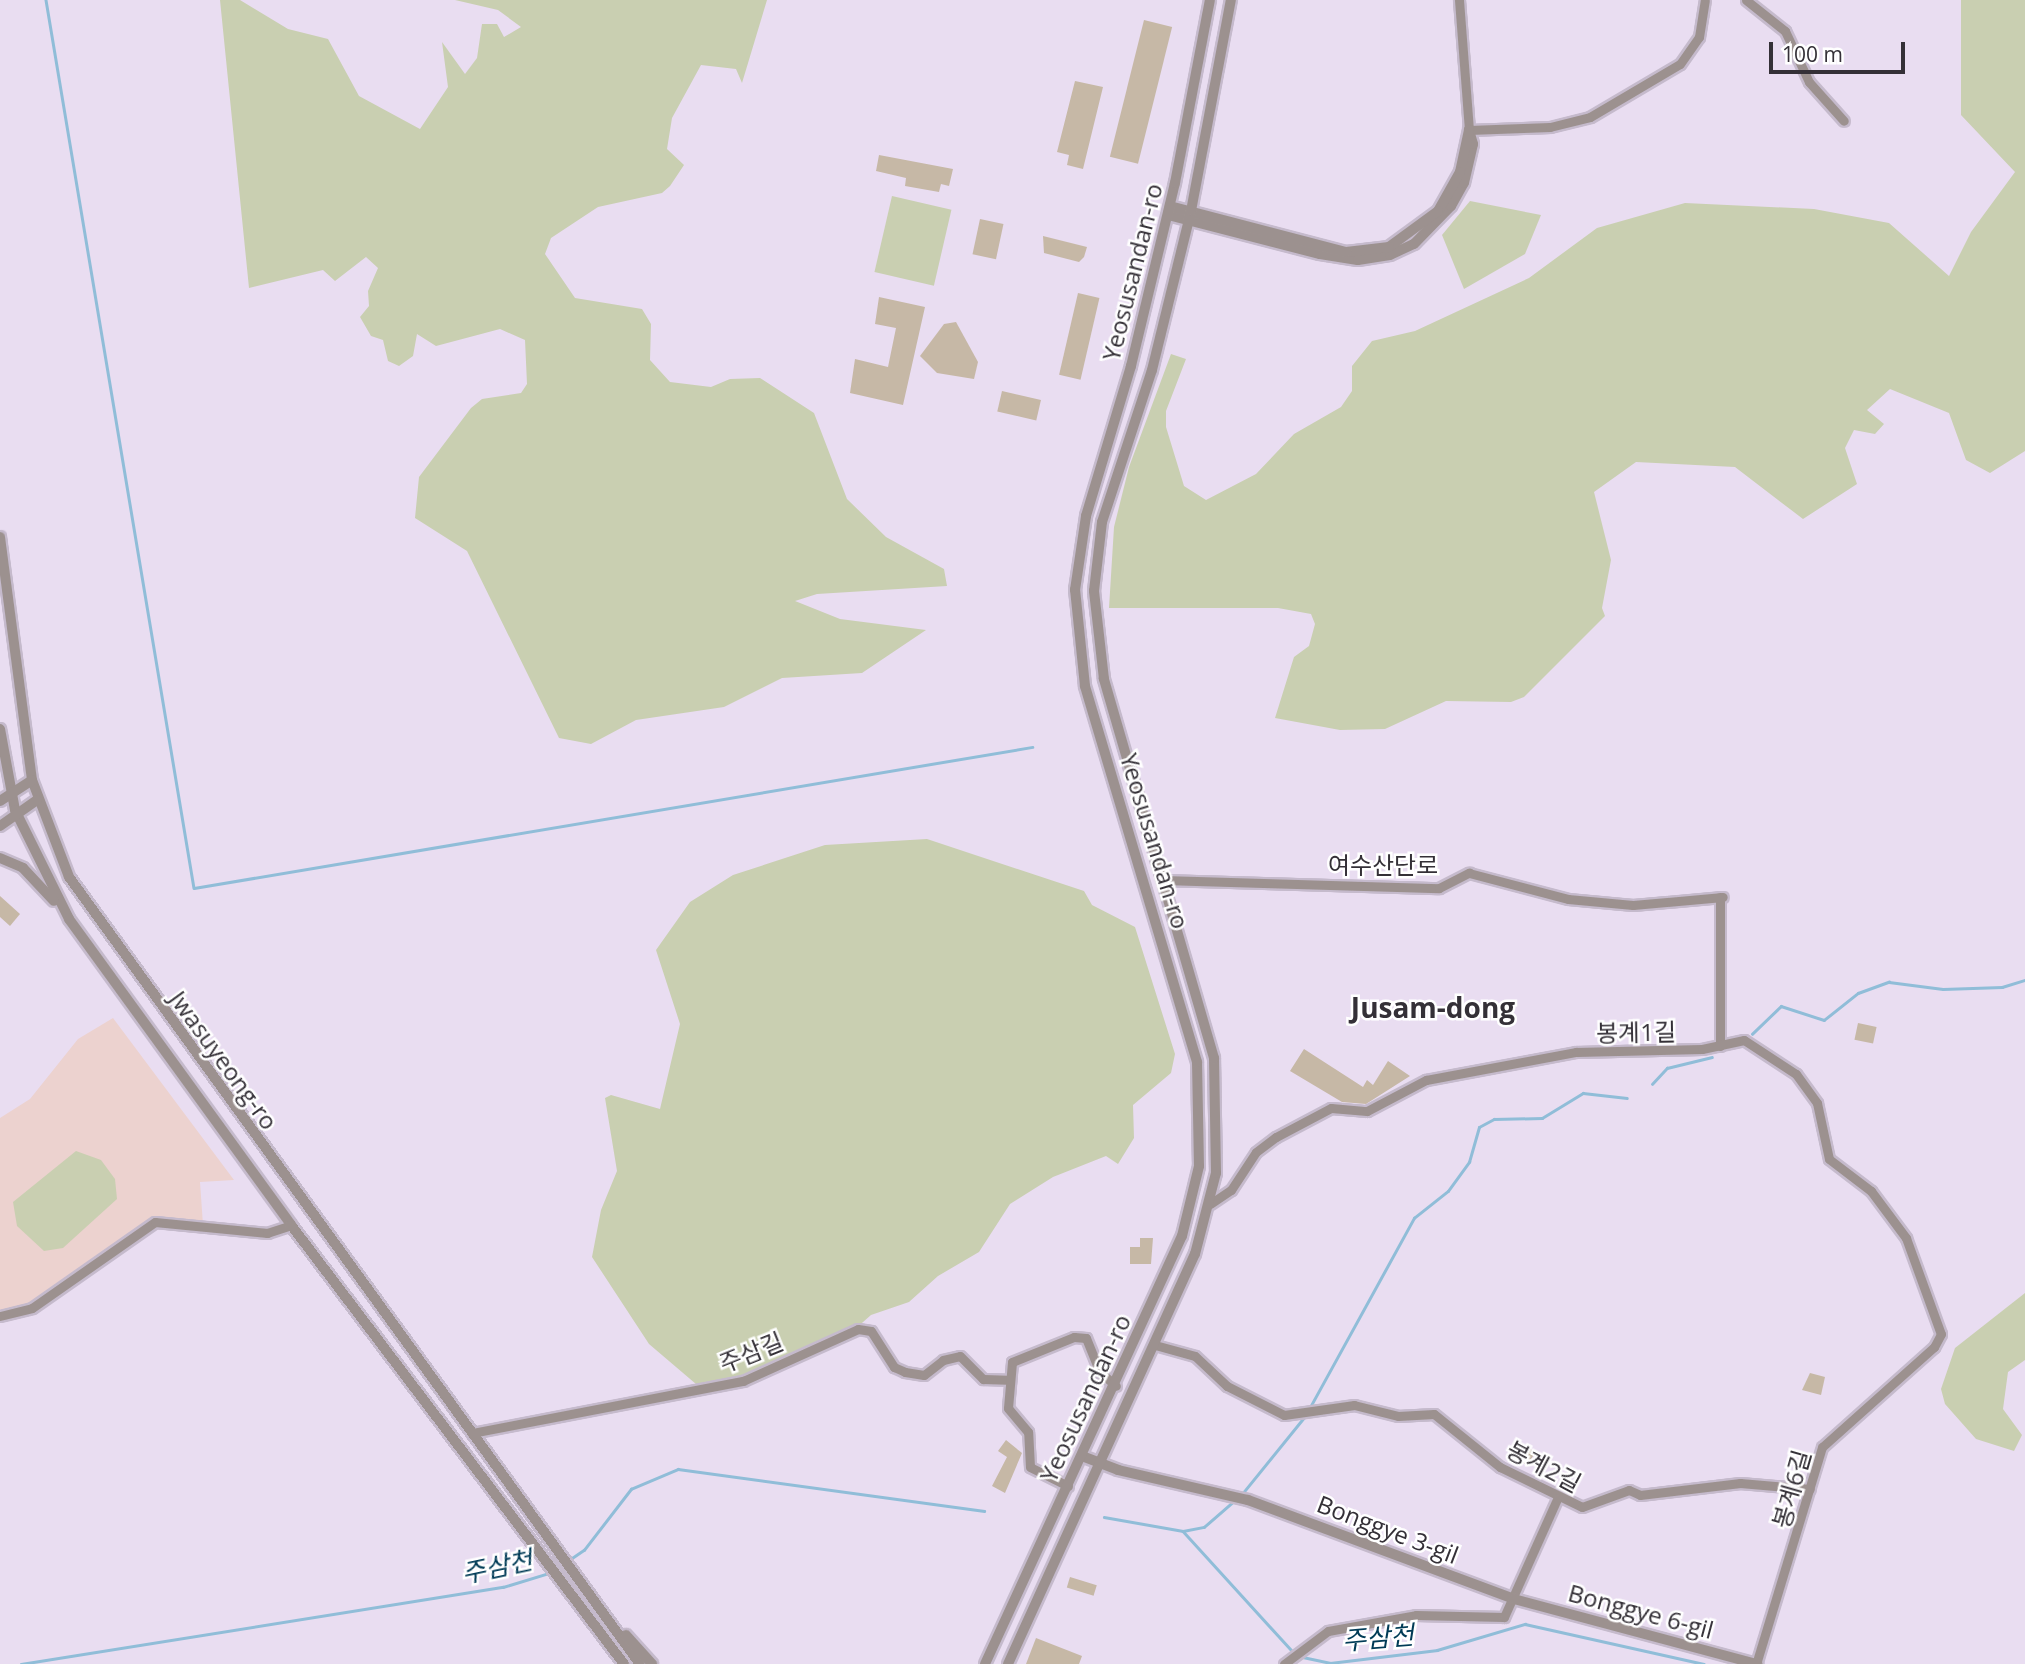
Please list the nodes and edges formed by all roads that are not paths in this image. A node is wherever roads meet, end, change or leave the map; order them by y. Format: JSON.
{"nodes":[{"id":1,"x":1210,"y":0,"type":"edge"},
{"id":2,"x":1231,"y":0,"type":"edge"},
{"id":3,"x":1459,"y":0,"type":"edge"},
{"id":4,"x":1706,"y":0,"type":"edge"},
{"id":5,"x":1746,"y":0,"type":"edge"},
{"id":6,"x":1844,"y":121,"type":"dead end"},
{"id":7,"x":1469,"y":130,"type":"junction"},
{"id":8,"x":1169,"y":210,"type":"junction"},
{"id":9,"x":1190,"y":216,"type":"junction"},
{"id":10,"x":0,"y":537,"type":"edge"},
{"id":11,"x":0,"y":729,"type":"edge"},
{"id":12,"x":32,"y":779,"type":"junction"},
{"id":13,"x":6,"y":785,"type":"edge"},
{"id":14,"x":37,"y":800,"type":"junction"},
{"id":15,"x":0,"y":801,"type":"edge"},
{"id":16,"x":15,"y":810,"type":"junction"},
{"id":17,"x":0,"y":826,"type":"edge"},
{"id":18,"x":0,"y":858,"type":"edge"},
{"id":19,"x":1163,"y":880,"type":"junction"},
{"id":20,"x":69,"y":919,"type":"junction"},
{"id":21,"x":1720,"y":1046,"type":"junction"},
{"id":22,"x":1192,"y":1200,"type":"junction"},
{"id":23,"x":1210,"y":1204,"type":"junction"},
{"id":24,"x":291,"y":1225,"type":"junction"},
{"id":25,"x":0,"y":1316,"type":"edge"},
{"id":26,"x":1940,"y":1330,"type":"joint"},
{"id":27,"x":1155,"y":1345,"type":"junction"},
{"id":28,"x":1007,"y":1380,"type":"junction"},
{"id":29,"x":1116,"y":1386,"type":"junction"},
{"id":30,"x":472,"y":1433,"type":"junction"},
{"id":31,"x":1082,"y":1456,"type":"junction"},
{"id":32,"x":1103,"y":1465,"type":"junction"},
{"id":33,"x":1068,"y":1486,"type":"junction"},
{"id":34,"x":1810,"y":1489,"type":"junction"},
{"id":35,"x":1557,"y":1499,"type":"junction"},
{"id":36,"x":1514,"y":1599,"type":"junction"},
{"id":37,"x":616,"y":1625,"type":"junction"},
{"id":38,"x":599,"y":1636,"type":"junction"},
{"id":39,"x":1287,"y":1662,"type":"edge"},
{"id":40,"x":613,"y":1664,"type":"edge"},
{"id":41,"x":624,"y":1664,"type":"edge"},
{"id":42,"x":640,"y":1664,"type":"edge"},
{"id":43,"x":652,"y":1664,"type":"edge"},
{"id":44,"x":985,"y":1664,"type":"edge"},
{"id":45,"x":1008,"y":1664,"type":"edge"},
{"id":46,"x":1756,"y":1664,"type":"edge"}],
"edges":[{"from":1,"to":8,"type":"street","name":"Yeosusandan-ro"},
{"from":2,"to":9,"type":"street","name":"Yeosusandan-ro"},
{"from":3,"to":7,"type":"street"},
{"from":4,"to":7,"type":"street"},
{"from":5,"to":6,"type":"street"},
{"from":7,"to":9,"type":"street"},
{"from":8,"to":9,"type":"street"},
{"from":8,"to":22,"type":"street","name":"Yeosusandan-ro"},
{"from":9,"to":19,"type":"street","name":"Yeosusandan-ro"},
{"from":10,"to":12,"type":"street","name":"Jwasuyeong-ro"},
{"from":11,"to":13,"type":"street","name":"Jwasuyeong-ro"},
{"from":12,"to":13,"type":"street"},
{"from":12,"to":14,"type":"street","name":"Jwasuyeong-ro"},
{"from":13,"to":15,"type":"street"},
{"from":13,"to":16,"type":"street","name":"Jwasuyeong-ro"},
{"from":14,"to":16,"type":"street"},
{"from":14,"to":30,"type":"street","name":"Jwasuyeong-ro"},
{"from":16,"to":17,"type":"street"},
{"from":16,"to":20,"type":"street","name":"Jwasuyeong-ro"},
{"from":18,"to":20,"type":"street"},
{"from":19,"to":21,"type":"street","name":"여수산단로"},
{"from":19,"to":23,"type":"street","name":"Yeosusandan-ro"},
{"from":20,"to":24,"type":"street","name":"Jwasuyeong-ro"},
{"from":21,"to":23,"type":"street","name":"봉계1길"},
{"from":21,"to":26,"type":"street","name":"봉계1길"},
{"from":22,"to":23,"type":"street"},
{"from":22,"to":29,"type":"street","name":"Yeosusandan-ro"},
{"from":23,"to":27,"type":"street","name":"Yeosusandan-ro"},
{"from":24,"to":25,"type":"street"},
{"from":24,"to":38,"type":"street","name":"Jwasuyeong-ro"},
{"from":26,"to":34,"type":"street","name":"봉계6길"},
{"from":27,"to":32,"type":"street","name":"Yeosusandan-ro"},
{"from":27,"to":35,"type":"street","name":"봉계2길"},
{"from":28,"to":29,"type":"street"},
{"from":28,"to":30,"type":"street","name":"주삼길"},
{"from":28,"to":33,"type":"street"},
{"from":29,"to":31,"type":"street","name":"Yeosusandan-ro"},
{"from":30,"to":37,"type":"street","name":"Jwasuyeong-ro"},
{"from":31,"to":32,"type":"street"},
{"from":31,"to":33,"type":"street","name":"Yeosusandan-ro"},
{"from":32,"to":36,"type":"street","name":"Bonggye 3-gil"},
{"from":32,"to":45,"type":"street","name":"Yeosusandan-ro"},
{"from":33,"to":44,"type":"street","name":"Yeosusandan-ro"},
{"from":34,"to":35,"type":"street","name":"봉계2길"},
{"from":34,"to":46,"type":"street","name":"봉계6길"},
{"from":35,"to":36,"type":"street"},
{"from":36,"to":39,"type":"street"},
{"from":36,"to":46,"type":"street","name":"Bonggye 6-gil"},
{"from":37,"to":42,"type":"street"},
{"from":37,"to":43,"type":"street"},
{"from":38,"to":40,"type":"street"},
{"from":38,"to":41,"type":"street"}]}
